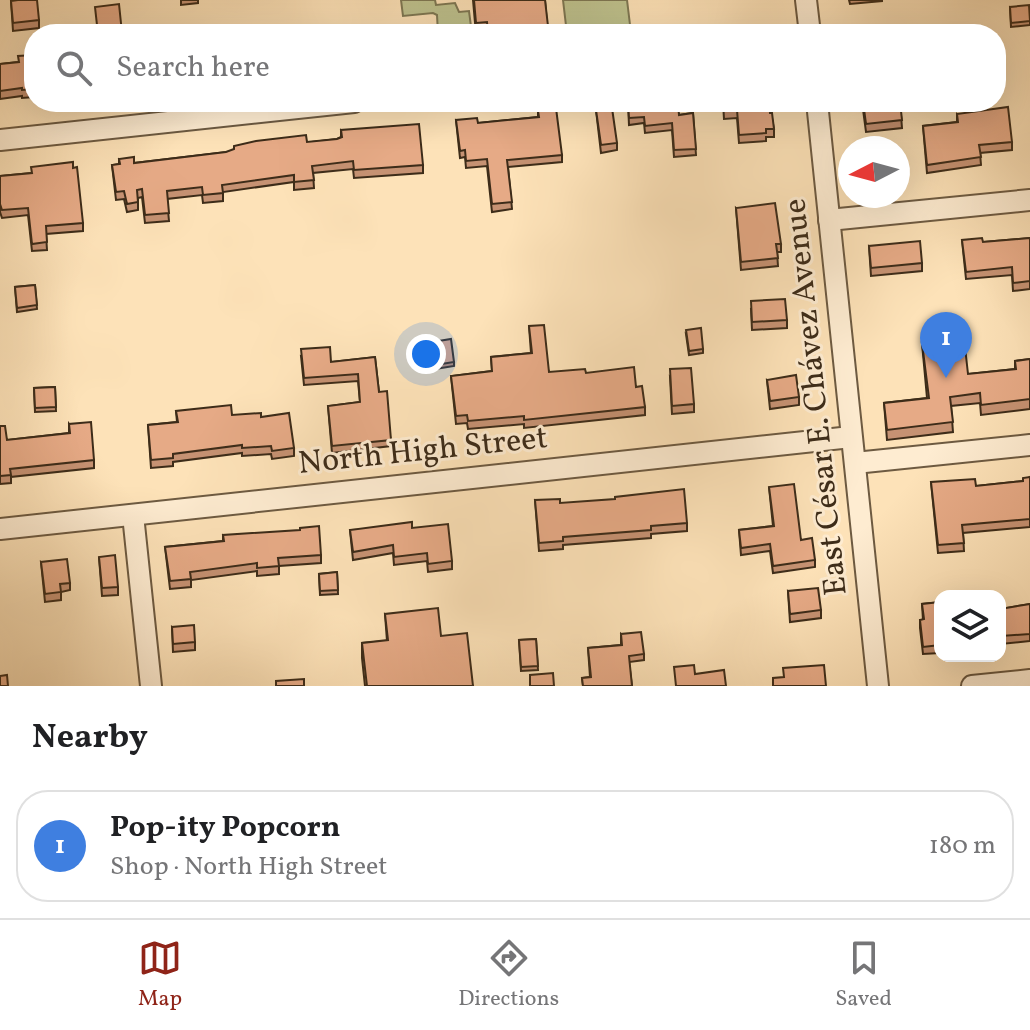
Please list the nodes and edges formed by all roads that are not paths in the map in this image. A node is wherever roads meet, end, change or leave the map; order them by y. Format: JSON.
{"nodes":[{"id":1,"x":806,"y":0,"type":"edge"},
{"id":2,"x":809,"y":24,"type":"edge"},
{"id":3,"x":261,"y":112,"type":"edge"},
{"id":4,"x":818,"y":112,"type":"edge"},
{"id":5,"x":0,"y":140,"type":"edge"},
{"id":6,"x":1030,"y":200,"type":"edge"},
{"id":7,"x":829,"y":220,"type":"junction"},
{"id":8,"x":851,"y":437,"type":"junction"},
{"id":9,"x":1030,"y":445,"type":"edge"},
{"id":10,"x":855,"y":463,"type":"junction"},
{"id":11,"x":133,"y":515,"type":"junction"},
{"id":12,"x":0,"y":529,"type":"edge"},
{"id":13,"x":1030,"y":680,"type":"edge"},
{"id":14,"x":151,"y":686,"type":"edge"},
{"id":15,"x":878,"y":686,"type":"edge"},
{"id":16,"x":972,"y":686,"type":"edge"}],
"edges":[{"from":1,"to":2,"type":"street"},
{"from":3,"to":5,"type":"street"},
{"from":4,"to":7,"type":"street","name":"East César E. Chávez Avenue"},
{"from":6,"to":7,"type":"street"},
{"from":7,"to":8,"type":"street","name":"East César E. Chávez Avenue"},
{"from":8,"to":10,"type":"street","name":"East César E. Chávez Avenue"},
{"from":8,"to":11,"type":"street","name":"North High Street"},
{"from":9,"to":10,"type":"street"},
{"from":10,"to":15,"type":"street","name":"East César E. Chávez Avenue"},
{"from":11,"to":12,"type":"street","name":"North High Street"},
{"from":11,"to":14,"type":"street"},
{"from":13,"to":16,"type":"street"}]}
